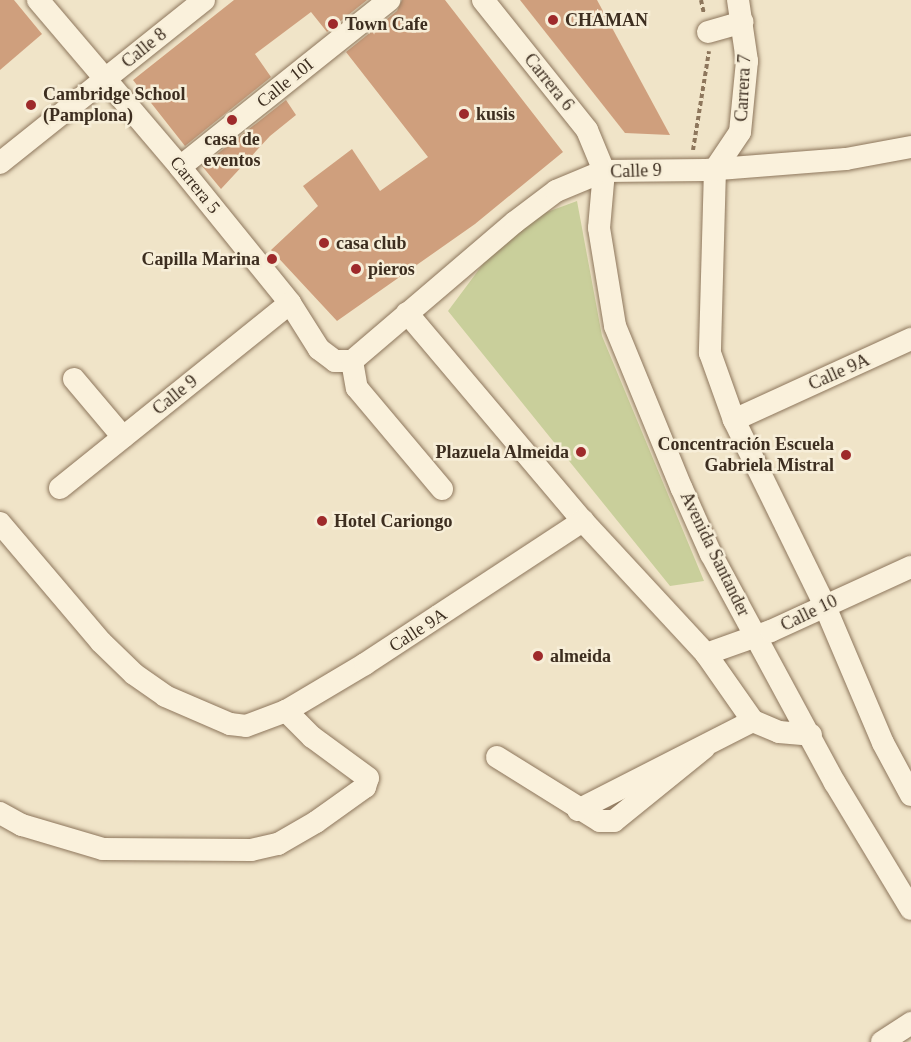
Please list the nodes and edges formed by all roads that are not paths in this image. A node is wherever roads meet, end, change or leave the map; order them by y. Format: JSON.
{"nodes":[{"id":1,"x":38,"y":0,"type":"edge"},
{"id":2,"x":204,"y":0,"type":"edge"},
{"id":3,"x":389,"y":0,"type":"edge"},
{"id":4,"x":483,"y":0,"type":"edge"},
{"id":5,"x":729,"y":22,"type":"edge"},
{"id":6,"x":106,"y":79,"type":"junction"},
{"id":7,"x":911,"y":147,"type":"edge"},
{"id":8,"x":0,"y":163,"type":"edge"},
{"id":9,"x":180,"y":167,"type":"junction"},
{"id":10,"x":699,"y":169,"type":"junction"},
{"id":11,"x":604,"y":171,"type":"junction"},
{"id":12,"x":290,"y":303,"type":"junction"},
{"id":13,"x":407,"y":313,"type":"junction"},
{"id":14,"x":911,"y":339,"type":"edge"},
{"id":15,"x":352,"y":361,"type":"junction"},
{"id":16,"x":74,"y":379,"type":"dead end"},
{"id":17,"x":734,"y":420,"type":"junction"},
{"id":18,"x":123,"y":437,"type":"junction"},
{"id":19,"x":60,"y":488,"type":"dead end"},
{"id":20,"x":442,"y":489,"type":"dead end"},
{"id":21,"x":583,"y":521,"type":"junction"},
{"id":22,"x":0,"y":523,"type":"edge"},
{"id":23,"x":911,"y":567,"type":"edge"},
{"id":24,"x":815,"y":609,"type":"junction"},
{"id":25,"x":763,"y":634,"type":"junction"},
{"id":26,"x":706,"y":654,"type":"junction"},
{"id":27,"x":286,"y":711,"type":"junction"},
{"id":28,"x":753,"y":721,"type":"junction"},
{"id":29,"x":811,"y":735,"type":"junction"},
{"id":30,"x":496,"y":757,"type":"dead end"},
{"id":31,"x":911,"y":795,"type":"edge"},
{"id":32,"x":0,"y":813,"type":"edge"},
{"id":33,"x":911,"y":909,"type":"edge"},
{"id":34,"x":911,"y":1023,"type":"edge"},
{"id":35,"x":882,"y":1042,"type":"edge"}],
"edges":[{"from":1,"to":6,"type":"street","name":"Carrera 5"},
{"from":2,"to":6,"type":"street","name":"Calle 8"},
{"from":3,"to":9,"type":"street","name":"Calle 10I"},
{"from":4,"to":11,"type":"street","name":"Carrera 6"},
{"from":5,"to":10,"type":"street","name":"Carrera 7"},
{"from":6,"to":8,"type":"street","name":"Calle 8"},
{"from":6,"to":9,"type":"street","name":"Carrera 5"},
{"from":7,"to":10,"type":"street","name":"Calle 9"},
{"from":9,"to":12,"type":"street","name":"Carrera 5"},
{"from":10,"to":11,"type":"street","name":"Calle 9"},
{"from":10,"to":17,"type":"street"},
{"from":11,"to":13,"type":"street","name":"Calle 9"},
{"from":11,"to":25,"type":"street","name":"Avenida Santander"},
{"from":12,"to":15,"type":"street","name":"Carrera 5"},
{"from":12,"to":18,"type":"street","name":"Calle 9"},
{"from":13,"to":15,"type":"street","name":"Calle 9"},
{"from":13,"to":21,"type":"street"},
{"from":14,"to":17,"type":"street","name":"Calle 9A"},
{"from":15,"to":20,"type":"street"},
{"from":16,"to":18,"type":"street"},
{"from":17,"to":24,"type":"street"},
{"from":18,"to":19,"type":"street","name":"Calle 9"},
{"from":21,"to":26,"type":"street"},
{"from":21,"to":27,"type":"street","name":"Calle 9A"},
{"from":22,"to":27,"type":"street","name":"Calle 9A"},
{"from":23,"to":24,"type":"street","name":"Calle 10"},
{"from":24,"to":25,"type":"street","name":"Calle 10"},
{"from":24,"to":31,"type":"street"},
{"from":25,"to":26,"type":"street","name":"Calle 10"},
{"from":25,"to":29,"type":"street","name":"Avenida Santander"},
{"from":26,"to":28,"type":"street"},
{"from":27,"to":32,"type":"street"},
{"from":28,"to":29,"type":"street"},
{"from":28,"to":30,"type":"street"},
{"from":29,"to":33,"type":"street","name":"Avenida Santander"},
{"from":34,"to":35,"type":"street"}]}
